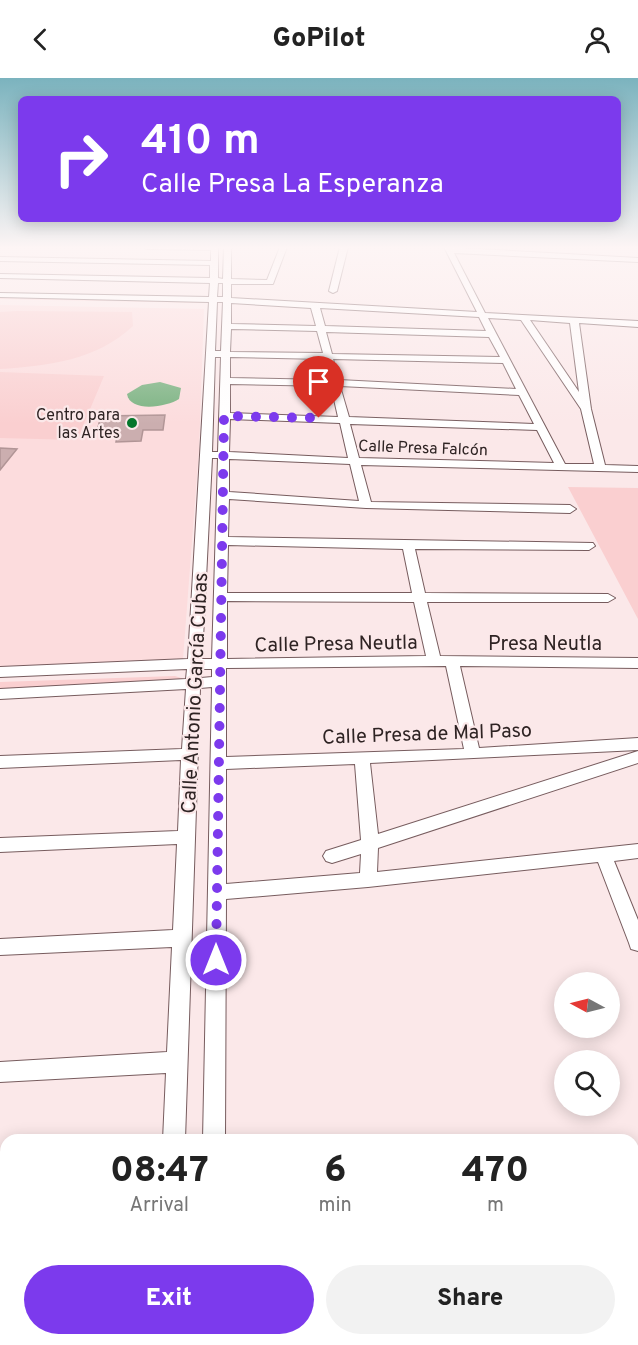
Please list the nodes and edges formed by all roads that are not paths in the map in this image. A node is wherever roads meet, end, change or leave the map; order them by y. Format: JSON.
{"nodes":[{"id":1,"x":223,"y":306,"type":"edge"},
{"id":2,"x":223,"y":306,"type":"edge"},
{"id":3,"x":315,"y":306,"type":"edge"},
{"id":4,"x":318,"y":306,"type":"edge"},
{"id":5,"x":476,"y":306,"type":"edge"},
{"id":6,"x":480,"y":314,"type":"junction"},
{"id":7,"x":523,"y":316,"type":"junction"},
{"id":8,"x":574,"y":320,"type":"junction"},
{"id":9,"x":638,"y":324,"type":"edge"},
{"id":10,"x":225,"y":326,"type":"junction"},
{"id":11,"x":320,"y":329,"type":"junction"},
{"id":12,"x":491,"y":334,"type":"junction"},
{"id":13,"x":218,"y":354,"type":"junction"},
{"id":14,"x":327,"y":357,"type":"junction"},
{"id":15,"x":506,"y":360,"type":"junction"},
{"id":16,"x":224,"y":381,"type":"junction"},
{"id":17,"x":334,"y":383,"type":"junction"},
{"id":18,"x":523,"y":392,"type":"junction"},
{"id":19,"x":586,"y":409,"type":"junction"},
{"id":20,"x":224,"y":416,"type":"junction"},
{"id":21,"x":342,"y":418,"type":"junction"},
{"id":22,"x":540,"y":426,"type":"junction"},
{"id":23,"x":206,"y":454,"type":"junction"},
{"id":24,"x":225,"y":455,"type":"junction"},
{"id":25,"x":353,"y":461,"type":"junction"},
{"id":26,"x":562,"y":468,"type":"junction"},
{"id":27,"x":601,"y":469,"type":"junction"},
{"id":28,"x":638,"y":470,"type":"edge"},
{"id":29,"x":223,"y":495,"type":"junction"},
{"id":30,"x":366,"y":505,"type":"junction"},
{"id":31,"x":570,"y":509,"type":"dead end"},
{"id":32,"x":223,"y":541,"type":"junction"},
{"id":33,"x":408,"y":545,"type":"junction"},
{"id":34,"x":589,"y":546,"type":"dead end"},
{"id":35,"x":221,"y":597,"type":"junction"},
{"id":36,"x":421,"y":597,"type":"junction"},
{"id":37,"x":608,"y":598,"type":"dead end"},
{"id":38,"x":435,"y":661,"type":"junction"},
{"id":39,"x":452,"y":662,"type":"junction"},
{"id":40,"x":638,"y":663,"type":"edge"},
{"id":41,"x":194,"y":664,"type":"junction"},
{"id":42,"x":220,"y":664,"type":"junction"},
{"id":43,"x":0,"y":672,"type":"edge"},
{"id":44,"x":219,"y":682,"type":"junction"},
{"id":45,"x":193,"y":684,"type":"junction"},
{"id":46,"x":0,"y":694,"type":"edge"},
{"id":47,"x":638,"y":744,"type":"edge"},
{"id":48,"x":473,"y":753,"type":"junction"},
{"id":49,"x":189,"y":754,"type":"junction"},
{"id":50,"x":362,"y":758,"type":"junction"},
{"id":51,"x":638,"y":758,"type":"edge"},
{"id":52,"x":0,"y":762,"type":"edge"},
{"id":53,"x":218,"y":763,"type":"junction"},
{"id":54,"x":186,"y":837,"type":"junction"},
{"id":55,"x":0,"y":845,"type":"edge"},
{"id":56,"x":370,"y":845,"type":"junction"},
{"id":57,"x":638,"y":851,"type":"edge"},
{"id":58,"x":603,"y":854,"type":"junction"},
{"id":59,"x":332,"y":856,"type":"dead end"},
{"id":60,"x":368,"y":880,"type":"junction"},
{"id":61,"x":217,"y":892,"type":"junction"},
{"id":62,"x":181,"y":938,"type":"junction"},
{"id":63,"x":637,"y":939,"type":"edge"},
{"id":64,"x":0,"y":947,"type":"edge"},
{"id":65,"x":177,"y":1062,"type":"junction"},
{"id":66,"x":0,"y":1072,"type":"edge"},
{"id":67,"x":174,"y":1134,"type":"edge"},
{"id":68,"x":214,"y":1134,"type":"edge"}],
"edges":[{"from":1,"to":10,"type":"street","name":"Calle Antonio García Cubas"},
{"from":2,"to":13,"type":"street","name":"Calle Antonio García Cubas"},
{"from":3,"to":11,"type":"street"},
{"from":4,"to":6,"type":"street"},
{"from":5,"to":6,"type":"street"},
{"from":6,"to":7,"type":"street"},
{"from":6,"to":12,"type":"street"},
{"from":7,"to":8,"type":"street"},
{"from":7,"to":19,"type":"street"},
{"from":8,"to":9,"type":"street"},
{"from":8,"to":19,"type":"street"},
{"from":10,"to":11,"type":"street"},
{"from":10,"to":13,"type":"street","name":"Calle Antonio García Cubas"},
{"from":11,"to":12,"type":"street"},
{"from":11,"to":14,"type":"street"},
{"from":12,"to":15,"type":"street"},
{"from":13,"to":14,"type":"street"},
{"from":13,"to":16,"type":"street","name":"Calle Antonio García Cubas"},
{"from":13,"to":23,"type":"street","name":"Calle Antonio García Cubas"},
{"from":14,"to":15,"type":"street"},
{"from":14,"to":17,"type":"street"},
{"from":15,"to":18,"type":"street"},
{"from":16,"to":17,"type":"street"},
{"from":16,"to":20,"type":"street","name":"Calle Antonio García Cubas"},
{"from":17,"to":18,"type":"street"},
{"from":17,"to":21,"type":"street"},
{"from":18,"to":22,"type":"street"},
{"from":19,"to":27,"type":"street"},
{"from":20,"to":21,"type":"street"},
{"from":20,"to":24,"type":"street","name":"Calle Antonio García Cubas"},
{"from":21,"to":22,"type":"street"},
{"from":21,"to":25,"type":"street"},
{"from":22,"to":26,"type":"street"},
{"from":23,"to":24,"type":"street","name":"Calle Presa Falcón"},
{"from":23,"to":41,"type":"street","name":"Calle Antonio García Cubas"},
{"from":24,"to":25,"type":"street","name":"Calle Presa Falcón"},
{"from":24,"to":29,"type":"street","name":"Calle Antonio García Cubas"},
{"from":25,"to":26,"type":"street","name":"Calle Presa Falcón"},
{"from":25,"to":30,"type":"street"},
{"from":26,"to":27,"type":"street","name":"Calle Presa Falcón"},
{"from":27,"to":28,"type":"street","name":"Calle Presa Falcón"},
{"from":29,"to":30,"type":"street"},
{"from":29,"to":32,"type":"street","name":"Calle Antonio García Cubas"},
{"from":30,"to":31,"type":"street"},
{"from":32,"to":33,"type":"street"},
{"from":32,"to":35,"type":"street","name":"Calle Antonio García Cubas"},
{"from":33,"to":34,"type":"street"},
{"from":33,"to":36,"type":"street"},
{"from":35,"to":36,"type":"street"},
{"from":35,"to":42,"type":"street","name":"Calle Antonio García Cubas"},
{"from":36,"to":37,"type":"street"},
{"from":36,"to":38,"type":"street"},
{"from":38,"to":39,"type":"street","name":"Calle Presa Neutla"},
{"from":38,"to":42,"type":"street","name":"Calle Presa Neutla"},
{"from":39,"to":40,"type":"street","name":"Presa Neutla"},
{"from":39,"to":48,"type":"street"},
{"from":41,"to":42,"type":"street","name":"Calle Presa Neutla"},
{"from":41,"to":43,"type":"street","name":"Calle Presa Neutla"},
{"from":41,"to":45,"type":"street","name":"Calle Antonio García Cubas"},
{"from":42,"to":44,"type":"street","name":"Calle Antonio García Cubas"},
{"from":44,"to":45,"type":"street"},
{"from":44,"to":53,"type":"street","name":"Calle Antonio García Cubas"},
{"from":45,"to":46,"type":"street"},
{"from":45,"to":49,"type":"street","name":"Calle Antonio García Cubas"},
{"from":47,"to":48,"type":"street","name":"Calle Presa de Mal Paso"},
{"from":48,"to":50,"type":"street","name":"Calle Presa de Mal Paso"},
{"from":49,"to":52,"type":"street"},
{"from":49,"to":54,"type":"street","name":"Calle Antonio García Cubas"},
{"from":50,"to":53,"type":"street","name":"Calle Presa de Mal Paso"},
{"from":50,"to":56,"type":"street"},
{"from":51,"to":56,"type":"street"},
{"from":53,"to":61,"type":"street","name":"Calle Antonio García Cubas"},
{"from":54,"to":55,"type":"street"},
{"from":54,"to":62,"type":"street","name":"Calle Antonio García Cubas"},
{"from":56,"to":59,"type":"street"},
{"from":56,"to":60,"type":"street"},
{"from":57,"to":58,"type":"street"},
{"from":58,"to":60,"type":"street"},
{"from":58,"to":63,"type":"street"},
{"from":60,"to":61,"type":"street"},
{"from":61,"to":68,"type":"street","name":"Calle Antonio García Cubas"},
{"from":62,"to":64,"type":"street"},
{"from":62,"to":65,"type":"street","name":"Calle Antonio García Cubas"},
{"from":65,"to":66,"type":"street"},
{"from":65,"to":67,"type":"street","name":"Calle Antonio García Cubas"}]}
